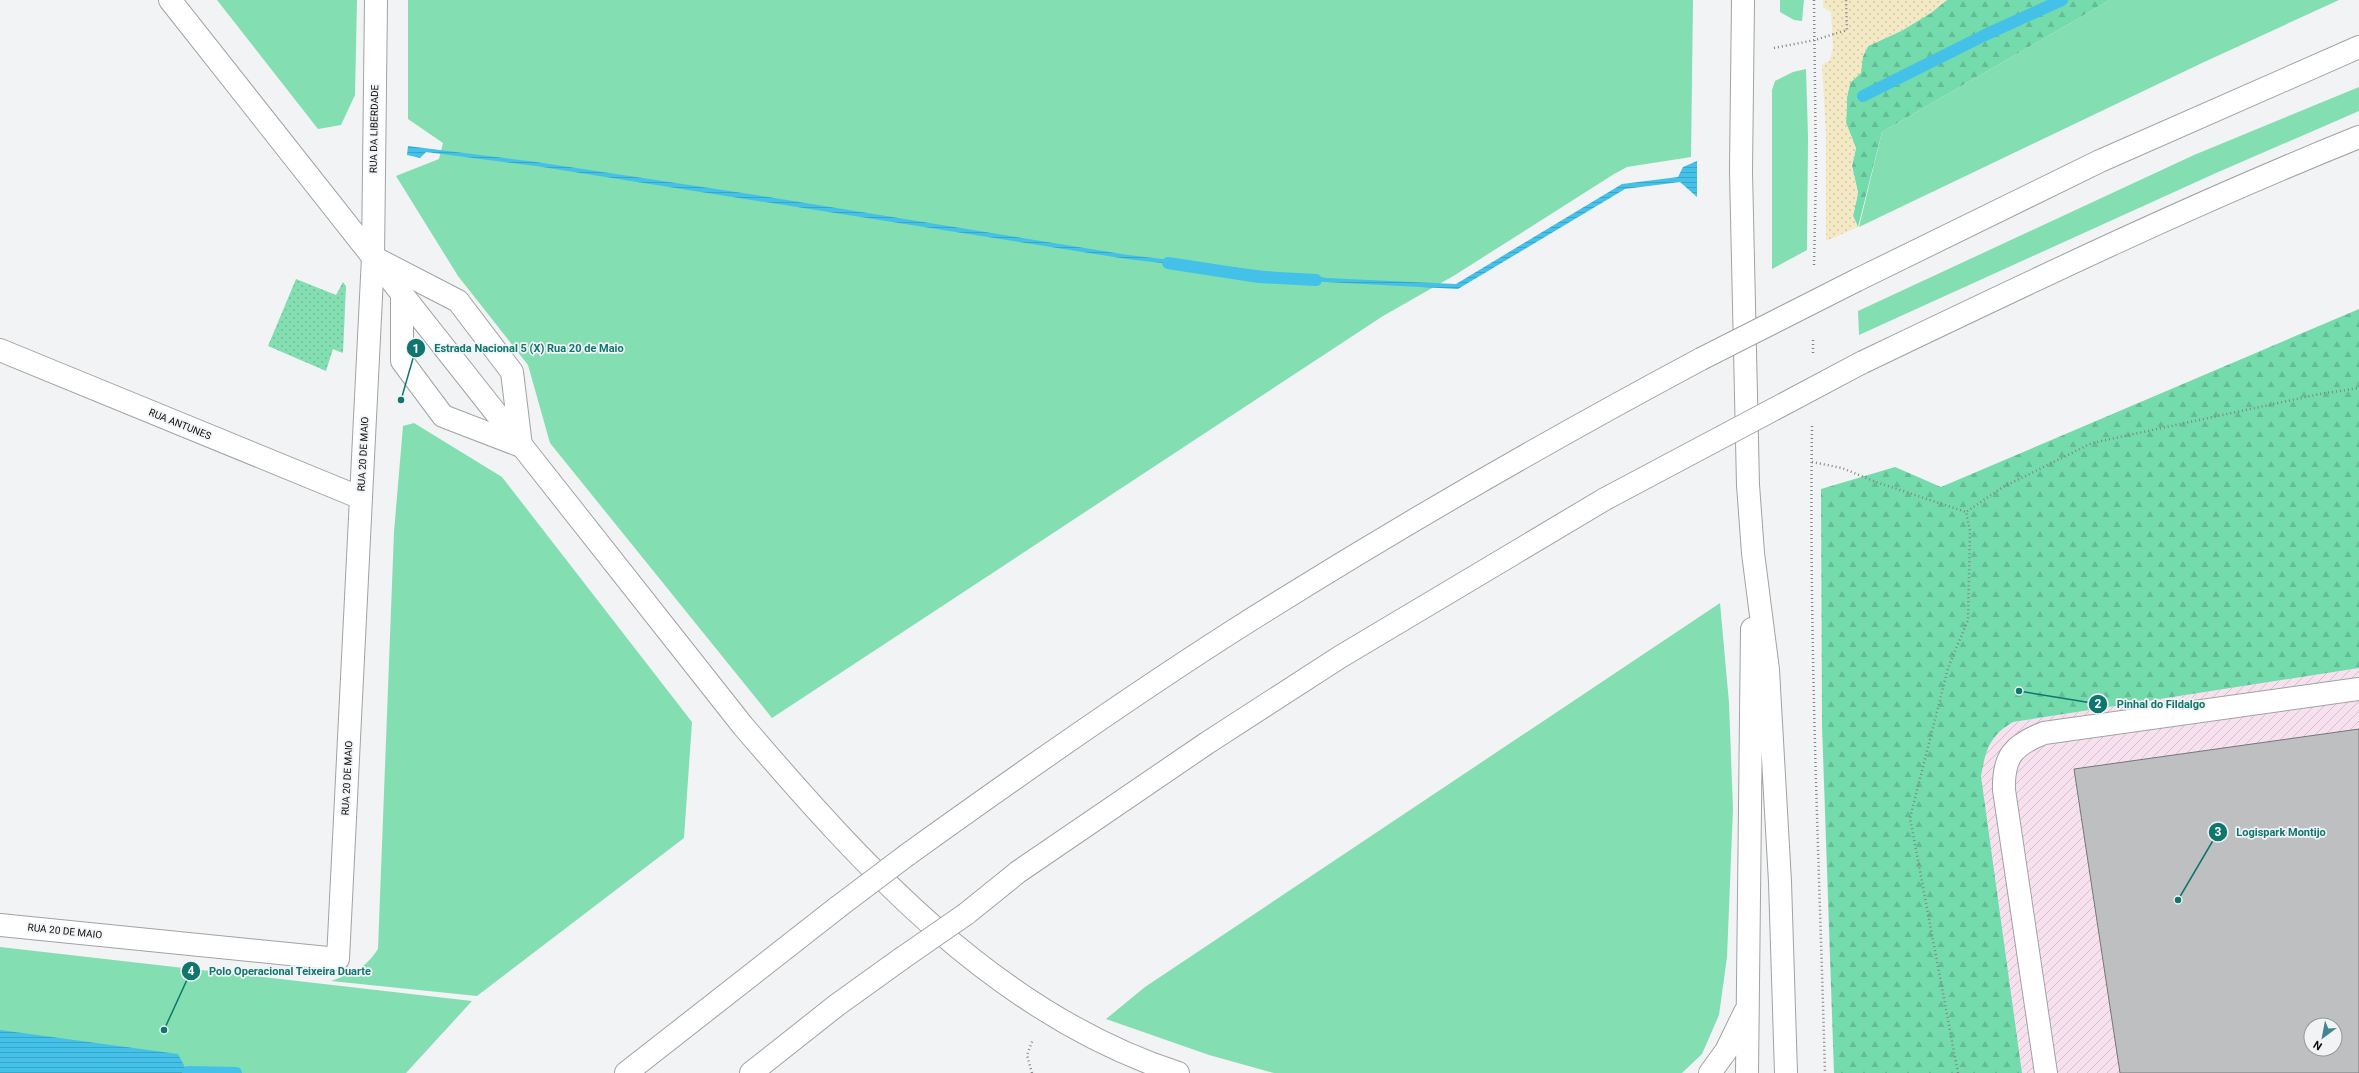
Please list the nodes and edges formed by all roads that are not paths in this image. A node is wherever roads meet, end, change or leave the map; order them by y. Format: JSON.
{"nodes":[{"id":1,"x":170,"y":0,"type":"edge"},
{"id":2,"x":376,"y":0,"type":"edge"},
{"id":3,"x":1743,"y":0,"type":"edge"},
{"id":4,"x":2359,"y":47,"type":"edge"},
{"id":5,"x":2359,"y":137,"type":"edge"},
{"id":6,"x":373,"y":257,"type":"junction"},
{"id":7,"x":402,"y":295,"type":"junction"},
{"id":8,"x":0,"y":350,"type":"edge"},
{"id":9,"x":521,"y":446,"type":"junction"},
{"id":10,"x":360,"y":498,"type":"junction"},
{"id":11,"x":1753,"y":553,"type":"junction"},
{"id":12,"x":2359,"y":689,"type":"edge"},
{"id":13,"x":0,"y":925,"type":"edge"},
{"id":14,"x":1748,"y":1005,"type":"junction"},
{"id":15,"x":626,"y":1073,"type":"edge"},
{"id":16,"x":751,"y":1073,"type":"edge"},
{"id":17,"x":1178,"y":1073,"type":"edge"},
{"id":18,"x":1710,"y":1073,"type":"edge"},
{"id":19,"x":1747,"y":1073,"type":"edge"},
{"id":20,"x":1786,"y":1073,"type":"edge"},
{"id":21,"x":2046,"y":1073,"type":"edge"}],
"edges":[{"from":1,"to":6,"type":"main road"},
{"from":2,"to":6,"type":"main road","name":"RUA DA LIBERDADE"},
{"from":3,"to":11,"type":"main road"},
{"from":4,"to":15,"type":"main road","bridge":true},
{"from":5,"to":16,"type":"main road","bridge":true},
{"from":6,"to":7,"type":"main road"},
{"from":6,"to":9,"type":"main road"},
{"from":6,"to":10,"type":"main road","name":"RUA 20 DE MAIO"},
{"from":7,"to":9,"type":"main road"},
{"from":7,"to":9,"type":"main road"},
{"from":8,"to":10,"type":"main road","name":"RUA ANTUNES"},
{"from":9,"to":17,"type":"main road"},
{"from":10,"to":13,"type":"main road","name":"RUA 20 DE MAIO"},
{"from":11,"to":14,"type":"main road"},
{"from":11,"to":20,"type":"main road"},
{"from":12,"to":21,"type":"main road"},
{"from":14,"to":18,"type":"main road"},
{"from":14,"to":19,"type":"main road"}]}
